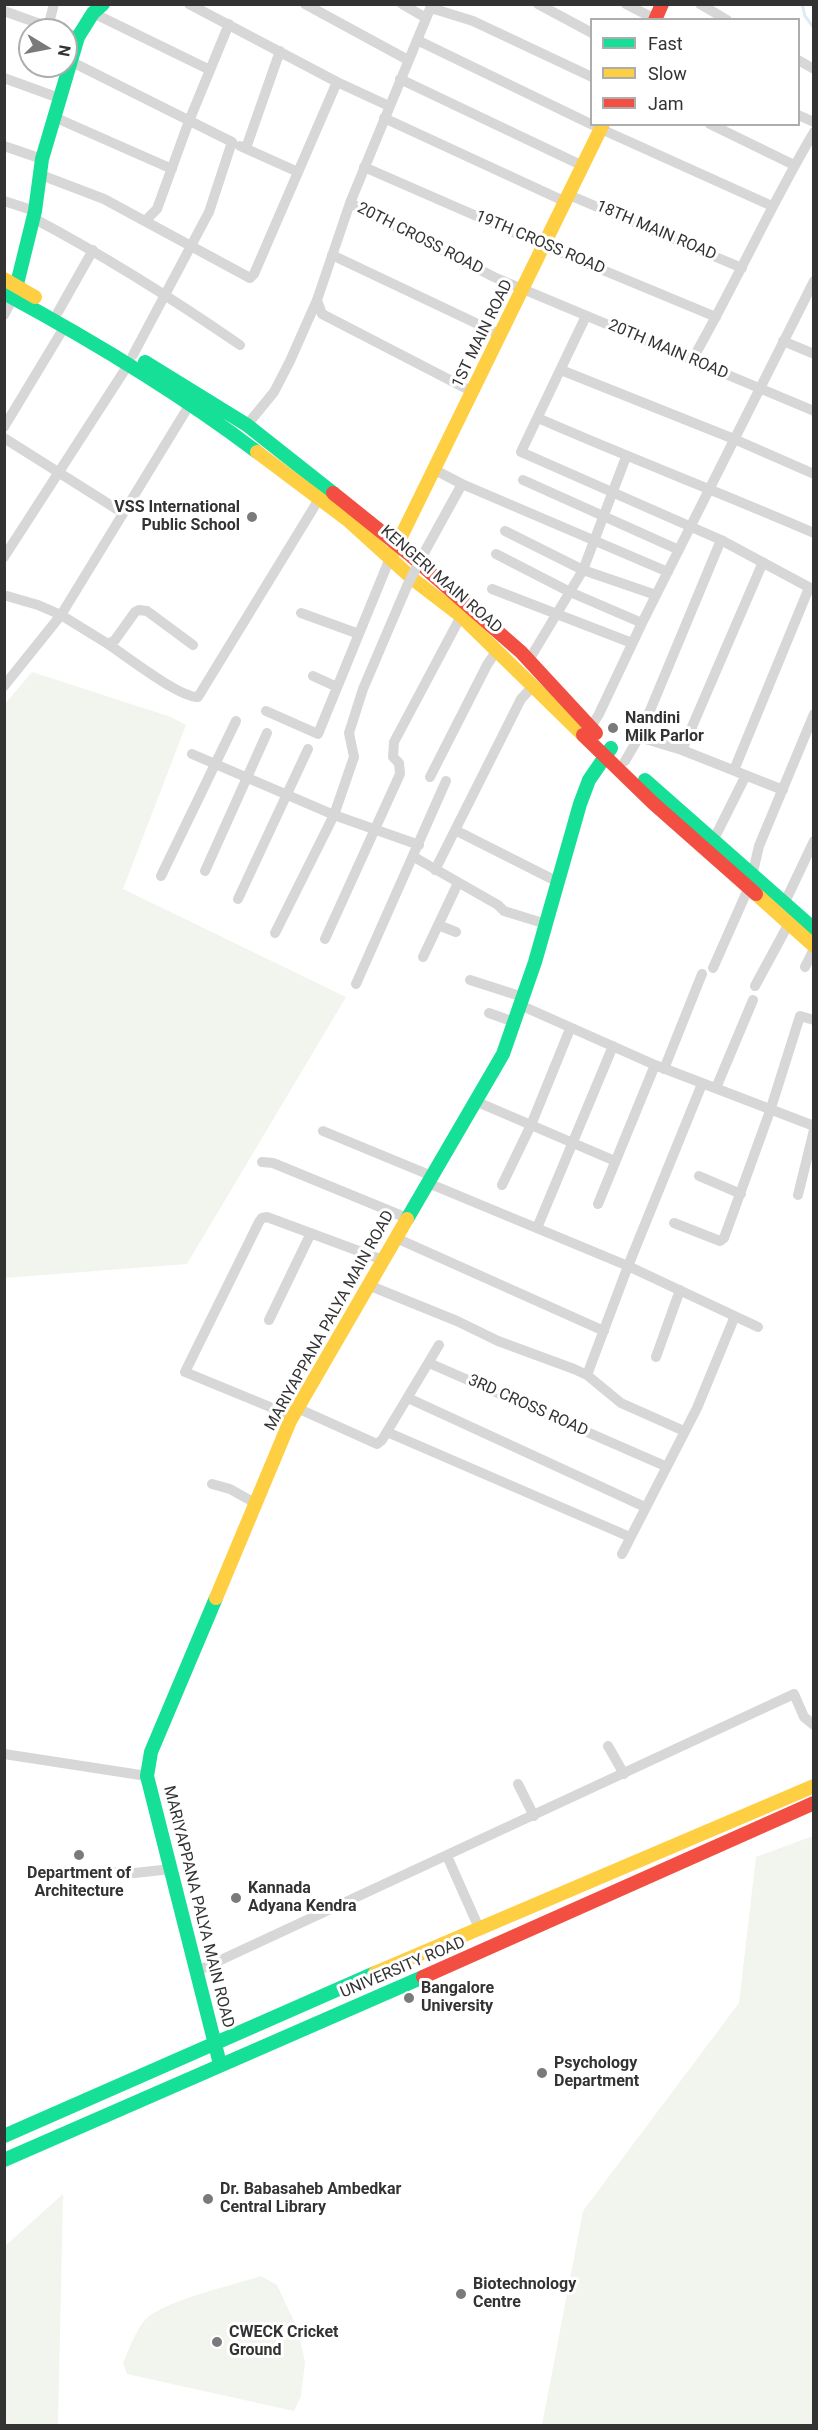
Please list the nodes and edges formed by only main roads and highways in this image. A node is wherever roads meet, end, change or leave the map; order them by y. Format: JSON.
{"nodes":[{"id":1,"x":662,"y":4,"type":"edge"},
{"id":2,"x":98,"y":9,"type":"edge"},
{"id":3,"x":656,"y":18,"type":"edge"},
{"id":4,"x":78,"y":29,"type":"edge"},
{"id":5,"x":65,"y":78,"type":"edge"},
{"id":6,"x":602,"y":127,"type":"edge"},
{"id":7,"x":10,"y":289,"type":"edge"},
{"id":8,"x":131,"y":360,"type":"junction"},
{"id":9,"x":398,"y":545,"type":"junction"},
{"id":10,"x":390,"y":558,"type":"junction"},
{"id":11,"x":588,"y":733,"type":"junction"},
{"id":12,"x":608,"y":752,"type":"junction"},
{"id":13,"x":750,"y":883,"type":"junction"},
{"id":14,"x":813,"y":928,"type":"edge"},
{"id":15,"x":813,"y":948,"type":"edge"},
{"id":16,"x":813,"y":1786,"type":"edge"},
{"id":17,"x":813,"y":1803,"type":"edge"},
{"id":18,"x":215,"y":2044,"type":"junction"},
{"id":19,"x":220,"y":2064,"type":"junction"},
{"id":20,"x":4,"y":2136,"type":"edge"},
{"id":21,"x":4,"y":2160,"type":"edge"}],
"edges":[{"from":1,"to":3,"type":"main road"},
{"from":2,"to":4,"type":"main road"},
{"from":5,"to":7,"type":"main road"},
{"from":6,"to":9,"type":"main road","name":"1ST MAIN ROAD"},
{"from":7,"to":8,"type":"main road","name":"KENGERI MAIN ROAD"},
{"from":7,"to":8,"type":"main road","name":"KENGERI MAIN ROAD"},
{"from":8,"to":9,"type":"main road","name":"KENGERI MAIN ROAD"},
{"from":8,"to":10,"type":"main road","name":"KENGERI MAIN ROAD"},
{"from":9,"to":10,"type":"main road","name":"1ST MAIN ROAD"},
{"from":9,"to":11,"type":"main road","name":"KENGERI MAIN ROAD"},
{"from":10,"to":11,"type":"main road","name":"KENGERI MAIN ROAD"},
{"from":11,"to":12,"type":"main road","name":"KENGERI MAIN ROAD"},
{"from":12,"to":13,"type":"main road","name":"KENGERI MAIN ROAD"},
{"from":12,"to":13,"type":"main road","name":"KENGERI MAIN ROAD"},
{"from":12,"to":18,"type":"main road","name":"MARIYAPPANA PALYA MAIN ROAD"},
{"from":13,"to":14,"type":"main road","name":"KENGERI MAIN ROAD"},
{"from":13,"to":15,"type":"main road","name":"KENGERI MAIN ROAD"},
{"from":16,"to":18,"type":"main road","name":"UNIVERSITY ROAD"},
{"from":17,"to":19,"type":"main road","name":"UNIVERSITY ROAD"},
{"from":18,"to":19,"type":"main road","name":"MARIYAPPANA PALYA MAIN ROAD"},
{"from":18,"to":20,"type":"main road","name":"UNIVERSITY ROAD"},
{"from":19,"to":21,"type":"main road","name":"UNIVERSITY ROAD"}]}
